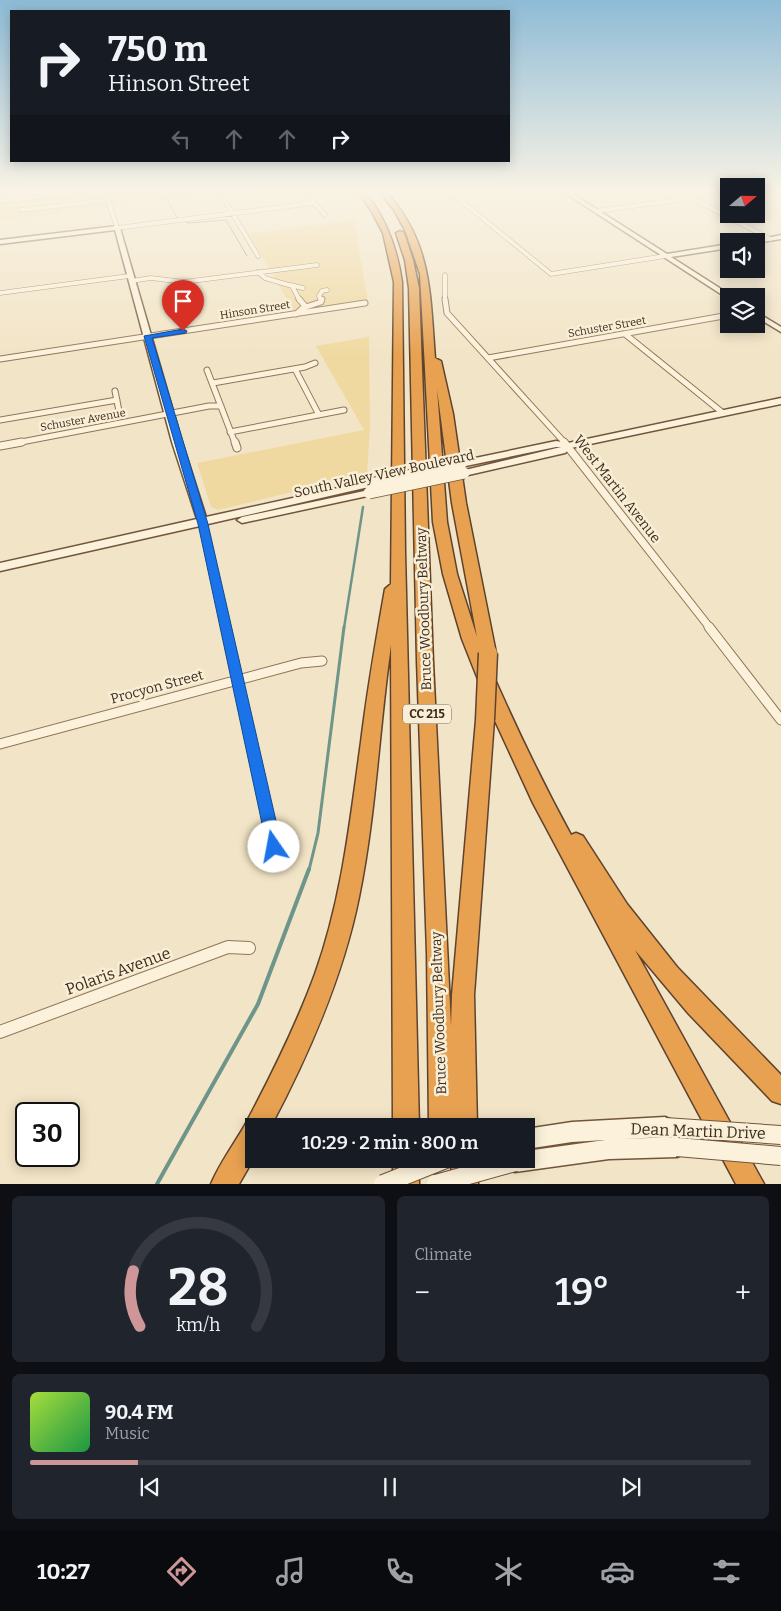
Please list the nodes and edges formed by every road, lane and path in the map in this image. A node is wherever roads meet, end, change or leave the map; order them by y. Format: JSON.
{"nodes":[{"id":1,"x":121,"y":246,"type":"edge"},
{"id":2,"x":252,"y":246,"type":"edge"},
{"id":3,"x":392,"y":246,"type":"edge"},
{"id":4,"x":405,"y":246,"type":"edge"},
{"id":5,"x":416,"y":246,"type":"edge"},
{"id":6,"x":517,"y":246,"type":"edge"},
{"id":7,"x":650,"y":246,"type":"edge"},
{"id":8,"x":720,"y":247,"type":"edge"},
{"id":9,"x":258,"y":256,"type":"dead end"},
{"id":10,"x":665,"y":256,"type":"junction"},
{"id":11,"x":317,"y":265,"type":"dead end"},
{"id":12,"x":258,"y":272,"type":"junction"},
{"id":13,"x":445,"y":275,"type":"dead end"},
{"id":14,"x":130,"y":278,"type":"junction"},
{"id":15,"x":290,"y":284,"type":"junction"},
{"id":16,"x":303,"y":288,"type":"dead end"},
{"id":17,"x":327,"y":290,"type":"dead end"},
{"id":18,"x":720,"y":291,"type":"edge"},
{"id":19,"x":0,"y":293,"type":"edge"},
{"id":20,"x":365,"y":303,"type":"dead end"},
{"id":21,"x":303,"y":308,"type":"junction"},
{"id":22,"x":296,"y":314,"type":"junction"},
{"id":23,"x":720,"y":317,"type":"edge"},
{"id":24,"x":765,"y":320,"type":"edge"},
{"id":25,"x":427,"y":328,"type":"junction"},
{"id":26,"x":780,"y":330,"type":"edge"},
{"id":27,"x":625,"y":334,"type":"junction"},
{"id":28,"x":148,"y":336,"type":"junction"},
{"id":29,"x":488,"y":358,"type":"junction"},
{"id":30,"x":0,"y":360,"type":"edge"},
{"id":31,"x":315,"y":363,"type":"dead end"},
{"id":32,"x":295,"y":369,"type":"junction"},
{"id":33,"x":207,"y":370,"type":"dead end"},
{"id":34,"x":213,"y":383,"type":"junction"},
{"id":35,"x":115,"y":391,"type":"dead end"},
{"id":36,"x":117,"y":400,"type":"junction"},
{"id":37,"x":779,"y":401,"type":"edge"},
{"id":38,"x":221,"y":406,"type":"junction"},
{"id":39,"x":344,"y":410,"type":"dead end"},
{"id":40,"x":723,"y":413,"type":"junction"},
{"id":41,"x":169,"y":415,"type":"junction"},
{"id":42,"x":319,"y":415,"type":"junction"},
{"id":43,"x":120,"y":416,"type":"dead end"},
{"id":44,"x":0,"y":420,"type":"edge"},
{"id":45,"x":230,"y":432,"type":"junction"},
{"id":46,"x":0,"y":446,"type":"edge"},
{"id":47,"x":568,"y":446,"type":"junction"},
{"id":48,"x":237,"y":448,"type":"dead end"},
{"id":49,"x":203,"y":524,"type":"junction"},
{"id":50,"x":398,"y":552,"type":"junction"},
{"id":51,"x":0,"y":568,"type":"edge"},
{"id":52,"x":322,"y":661,"type":"dead end"},
{"id":53,"x":239,"y":679,"type":"junction"},
{"id":54,"x":492,"y":716,"type":"junction"},
{"id":55,"x":781,"y":720,"type":"edge"},
{"id":56,"x":0,"y":744,"type":"edge"},
{"id":57,"x":274,"y":847,"type":"dead end"},
{"id":58,"x":249,"y":948,"type":"dead end"},
{"id":59,"x":0,"y":1032,"type":"edge"},
{"id":60,"x":781,"y":1092,"type":"edge"},
{"id":61,"x":261,"y":1118,"type":"edge"},
{"id":62,"x":406,"y":1118,"type":"edge"},
{"id":63,"x":442,"y":1118,"type":"edge"},
{"id":64,"x":464,"y":1118,"type":"edge"},
{"id":65,"x":781,"y":1135,"type":"edge"},
{"id":66,"x":535,"y":1138,"type":"edge"},
{"id":67,"x":245,"y":1148,"type":"edge"},
{"id":68,"x":781,"y":1156,"type":"edge"},
{"id":69,"x":406,"y":1168,"type":"edge"},
{"id":70,"x":423,"y":1168,"type":"edge"},
{"id":71,"x":445,"y":1168,"type":"edge"},
{"id":72,"x":464,"y":1168,"type":"edge"},
{"id":73,"x":224,"y":1184,"type":"edge"},
{"id":74,"x":383,"y":1184,"type":"edge"},
{"id":75,"x":406,"y":1184,"type":"edge"},
{"id":76,"x":436,"y":1184,"type":"edge"},
{"id":77,"x":444,"y":1184,"type":"edge"},
{"id":78,"x":465,"y":1184,"type":"edge"},
{"id":79,"x":751,"y":1184,"type":"edge"}],
"edges":[{"from":1,"to":14,"type":"main road"},
{"from":2,"to":9,"type":"street"},
{"from":3,"to":50,"type":"highway","name":"Bruce Woodbury Beltway","number":"CC 215"},
{"from":4,"to":63,"type":"highway","name":"Bruce Woodbury Beltway","number":"CC 215"},
{"from":5,"to":25,"type":"highway"},
{"from":6,"to":10,"type":"street"},
{"from":7,"to":10,"type":"main road"},
{"from":8,"to":10,"type":"main road"},
{"from":10,"to":18,"type":"main road"},
{"from":11,"to":12,"type":"street"},
{"from":12,"to":14,"type":"street"},
{"from":12,"to":15,"type":"street"},
{"from":13,"to":29,"type":"street","name":"West Martin Avenue"},
{"from":14,"to":19,"type":"street"},
{"from":14,"to":28,"type":"main road"},
{"from":15,"to":16,"type":"street"},
{"from":15,"to":21,"type":"street"},
{"from":17,"to":21,"type":"street"},
{"from":20,"to":22,"type":"street","name":"Hinson Street"},
{"from":21,"to":22,"type":"street"},
{"from":22,"to":28,"type":"street","name":"Hinson Street"},
{"from":23,"to":27,"type":"street","name":"Schuster Street"},
{"from":24,"to":26,"type":"main road"},
{"from":25,"to":54,"type":"highway","bridge":true},
{"from":25,"to":54,"type":"highway"},
{"from":27,"to":29,"type":"street","name":"Schuster Street"},
{"from":27,"to":40,"type":"street"},
{"from":28,"to":30,"type":"street","name":"Hinson Street"},
{"from":28,"to":41,"type":"main road"},
{"from":29,"to":47,"type":"street","name":"West Martin Avenue"},
{"from":31,"to":32,"type":"street"},
{"from":32,"to":34,"type":"street"},
{"from":32,"to":42,"type":"street"},
{"from":33,"to":34,"type":"street"},
{"from":34,"to":38,"type":"street"},
{"from":35,"to":36,"type":"street"},
{"from":36,"to":43,"type":"street"},
{"from":36,"to":44,"type":"street"},
{"from":37,"to":40,"type":"main road","name":"South Valley View Boulevard"},
{"from":38,"to":41,"type":"street","name":"Schuster Avenue"},
{"from":38,"to":45,"type":"street"},
{"from":39,"to":42,"type":"street"},
{"from":40,"to":47,"type":"main road","name":"South Valley View Boulevard"},
{"from":41,"to":46,"type":"street","name":"Schuster Avenue"},
{"from":41,"to":49,"type":"main road"},
{"from":42,"to":45,"type":"street"},
{"from":45,"to":48,"type":"street"},
{"from":47,"to":49,"type":"main road","name":"South Valley View Boulevard","bridge":true},
{"from":47,"to":55,"type":"street","name":"West Martin Avenue"},
{"from":49,"to":51,"type":"main road","name":"South Valley View Boulevard"},
{"from":49,"to":53,"type":"street"},
{"from":50,"to":61,"type":"highway"},
{"from":50,"to":62,"type":"highway","name":"Bruce Woodbury Beltway","number":"CC 215"},
{"from":52,"to":53,"type":"street","name":"Procyon Street"},
{"from":53,"to":56,"type":"street","name":"Procyon Street"},
{"from":53,"to":57,"type":"street"},
{"from":54,"to":60,"type":"highway"},
{"from":54,"to":64,"type":"highway"},
{"from":54,"to":79,"type":"highway"},
{"from":58,"to":59,"type":"street","name":"Polaris Avenue"},
{"from":65,"to":66,"type":"main road","name":"Dean Martin Drive","bridge":true},
{"from":67,"to":73,"type":"highway"},
{"from":68,"to":76,"type":"main road","name":"Dean Martin Drive","bridge":true},
{"from":69,"to":75,"type":"highway"},
{"from":70,"to":74,"type":"main road","bridge":true},
{"from":71,"to":77,"type":"highway"},
{"from":72,"to":78,"type":"highway"}]}
